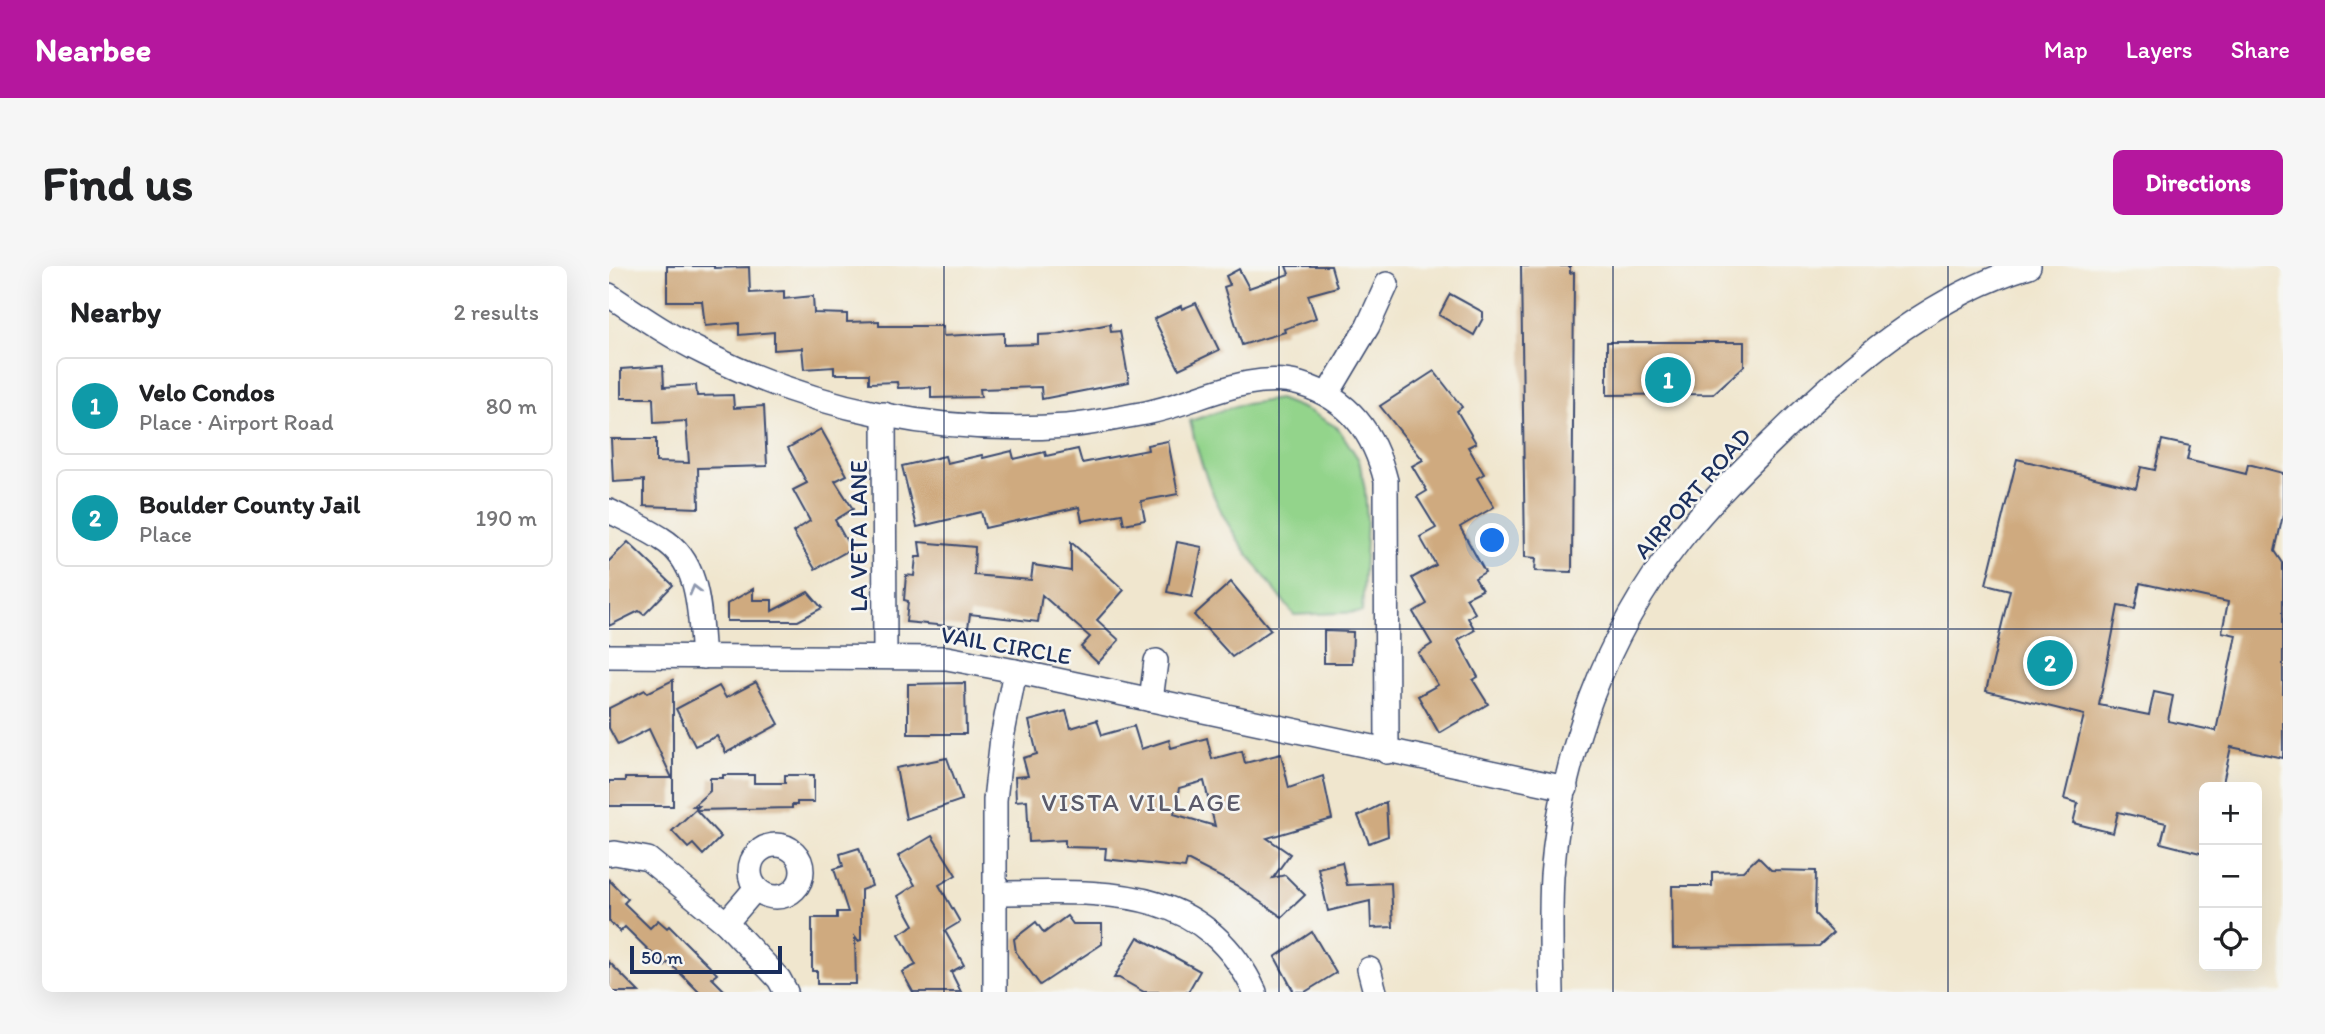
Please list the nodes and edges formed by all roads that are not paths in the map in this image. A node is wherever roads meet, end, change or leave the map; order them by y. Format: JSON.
{"nodes":[{"id":1,"x":2029,"y":266,"type":"edge"},
{"id":2,"x":1988,"y":274,"type":"edge"},
{"id":3,"x":1387,"y":284,"type":"dead end"},
{"id":4,"x":609,"y":295,"type":"edge"},
{"id":5,"x":1328,"y":395,"type":"junction"},
{"id":6,"x":884,"y":415,"type":"junction"},
{"id":7,"x":609,"y":511,"type":"edge"},
{"id":8,"x":609,"y":656,"type":"edge"},
{"id":9,"x":703,"y":657,"type":"junction"},
{"id":10,"x":885,"y":657,"type":"junction"},
{"id":11,"x":1156,"y":661,"type":"dead end"},
{"id":12,"x":1015,"y":671,"type":"junction"},
{"id":13,"x":1151,"y":700,"type":"junction"},
{"id":14,"x":1387,"y":752,"type":"junction"},
{"id":15,"x":1566,"y":788,"type":"junction"},
{"id":16,"x":609,"y":854,"type":"edge"},
{"id":17,"x":756,"y":888,"type":"dead end"},
{"id":18,"x":995,"y":893,"type":"junction"},
{"id":19,"x":726,"y":923,"type":"junction"},
{"id":20,"x":1370,"y":969,"type":"dead end"},
{"id":21,"x":1247,"y":989,"type":"edge"},
{"id":22,"x":786,"y":992,"type":"edge"},
{"id":23,"x":995,"y":992,"type":"edge"},
{"id":24,"x":1374,"y":992,"type":"edge"},
{"id":25,"x":1552,"y":992,"type":"edge"}],
"edges":[{"from":1,"to":2,"type":"street","name":"AIRPORT ROAD"},
{"from":2,"to":15,"type":"street","name":"AIRPORT ROAD"},
{"from":3,"to":5,"type":"street"},
{"from":4,"to":6,"type":"street"},
{"from":5,"to":6,"type":"street"},
{"from":5,"to":14,"type":"street"},
{"from":6,"to":10,"type":"street","name":"LA VETA LANE"},
{"from":9,"to":7,"type":"street","one_way":true},
{"from":8,"to":9,"type":"street","name":"VAIL CIRCLE"},
{"from":9,"to":10,"type":"street","name":"VAIL CIRCLE"},
{"from":10,"to":12,"type":"street","name":"VAIL CIRCLE"},
{"from":11,"to":13,"type":"street"},
{"from":12,"to":13,"type":"street","name":"VAIL CIRCLE"},
{"from":12,"to":18,"type":"street"},
{"from":13,"to":14,"type":"street","name":"VAIL CIRCLE"},
{"from":14,"to":15,"type":"street","name":"VAIL CIRCLE"},
{"from":15,"to":25,"type":"street","name":"AIRPORT ROAD"},
{"from":16,"to":19,"type":"street"},
{"from":17,"to":19,"type":"street"},
{"from":18,"to":21,"type":"street"},
{"from":18,"to":23,"type":"street"},
{"from":19,"to":22,"type":"street"},
{"from":20,"to":24,"type":"street"}]}
